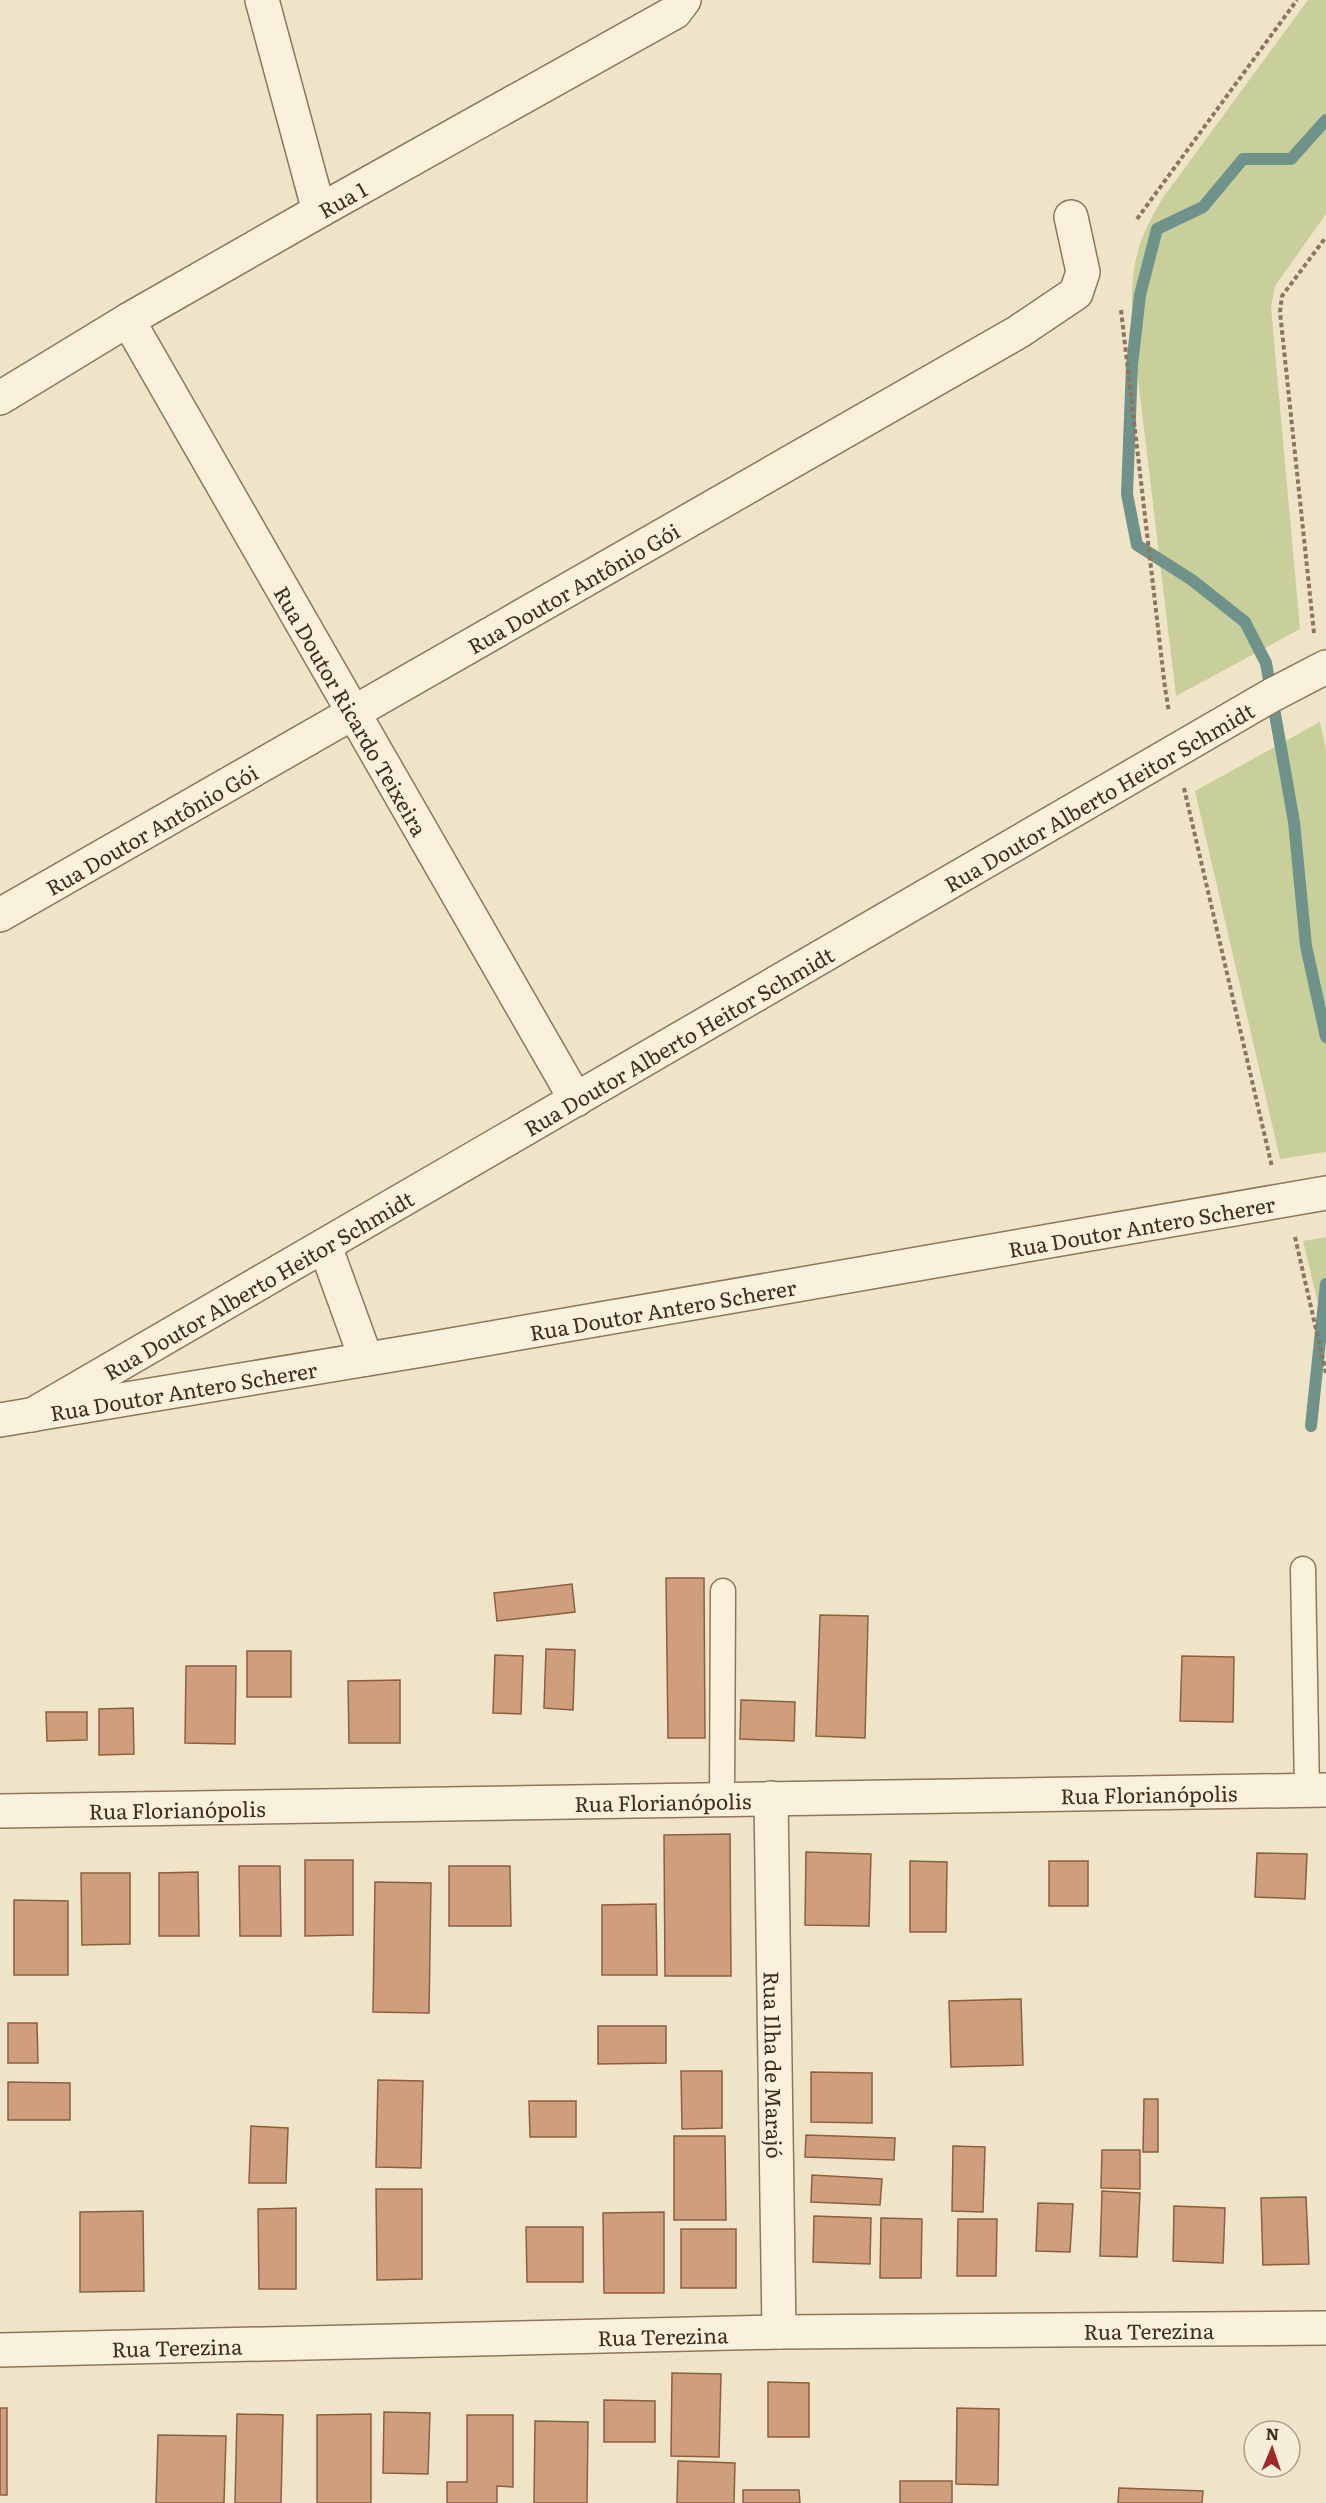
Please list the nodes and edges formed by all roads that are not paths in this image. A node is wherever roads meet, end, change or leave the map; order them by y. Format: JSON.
{"nodes":[{"id":1,"x":262,"y":0,"type":"edge"},
{"id":2,"x":684,"y":0,"type":"edge"},
{"id":3,"x":319,"y":211,"type":"junction"},
{"id":4,"x":1071,"y":217,"type":"dead end"},
{"id":5,"x":128,"y":321,"type":"junction"},
{"id":6,"x":0,"y":398,"type":"edge"},
{"id":7,"x":1326,"y":666,"type":"edge"},
{"id":8,"x":354,"y":713,"type":"junction"},
{"id":9,"x":0,"y":915,"type":"edge"},
{"id":10,"x":576,"y":1100,"type":"junction"},
{"id":11,"x":1326,"y":1193,"type":"edge"},
{"id":12,"x":325,"y":1246,"type":"junction"},
{"id":13,"x":366,"y":1359,"type":"junction"},
{"id":14,"x":32,"y":1415,"type":"junction"},
{"id":15,"x":0,"y":1420,"type":"edge"},
{"id":16,"x":1303,"y":1569,"type":"dead end"},
{"id":17,"x":723,"y":1592,"type":"dead end"},
{"id":18,"x":1316,"y":1790,"type":"edge"},
{"id":19,"x":771,"y":1798,"type":"junction"},
{"id":20,"x":722,"y":1799,"type":"junction"},
{"id":21,"x":0,"y":1811,"type":"edge"},
{"id":22,"x":1326,"y":2328,"type":"edge"},
{"id":23,"x":779,"y":2332,"type":"junction"},
{"id":24,"x":0,"y":2350,"type":"edge"}],
"edges":[{"from":1,"to":3,"type":"street"},
{"from":2,"to":3,"type":"street","name":"Rua 1"},
{"from":3,"to":5,"type":"street","name":"Rua 1"},
{"from":4,"to":8,"type":"street","name":"Rua Doutor Antônio Gói"},
{"from":5,"to":6,"type":"street","name":"Rua 1"},
{"from":5,"to":8,"type":"street","name":"Rua Doutor Ricardo Teixeira"},
{"from":7,"to":10,"type":"street","name":"Rua Doutor Alberto Heitor Schmidt"},
{"from":8,"to":9,"type":"street","name":"Rua Doutor Antônio Gói"},
{"from":8,"to":10,"type":"street","name":"Rua Doutor Ricardo Teixeira"},
{"from":10,"to":12,"type":"street","name":"Rua Doutor Alberto Heitor Schmidt"},
{"from":11,"to":13,"type":"street","name":"Rua Doutor Antero Scherer"},
{"from":12,"to":13,"type":"street"},
{"from":12,"to":14,"type":"street","name":"Rua Doutor Alberto Heitor Schmidt"},
{"from":13,"to":14,"type":"street","name":"Rua Doutor Antero Scherer"},
{"from":14,"to":15,"type":"street","name":"Rua Doutor Antero Scherer"},
{"from":16,"to":18,"type":"lane"},
{"from":17,"to":20,"type":"lane"},
{"from":18,"to":19,"type":"street","name":"Rua Florianópolis"},
{"from":19,"to":20,"type":"street","name":"Rua Florianópolis"},
{"from":19,"to":23,"type":"street","name":"Rua Ilha de Marajó"},
{"from":20,"to":21,"type":"street","name":"Rua Florianópolis"},
{"from":22,"to":23,"type":"street","name":"Rua Terezina"},
{"from":23,"to":24,"type":"street","name":"Rua Terezina"}]}
